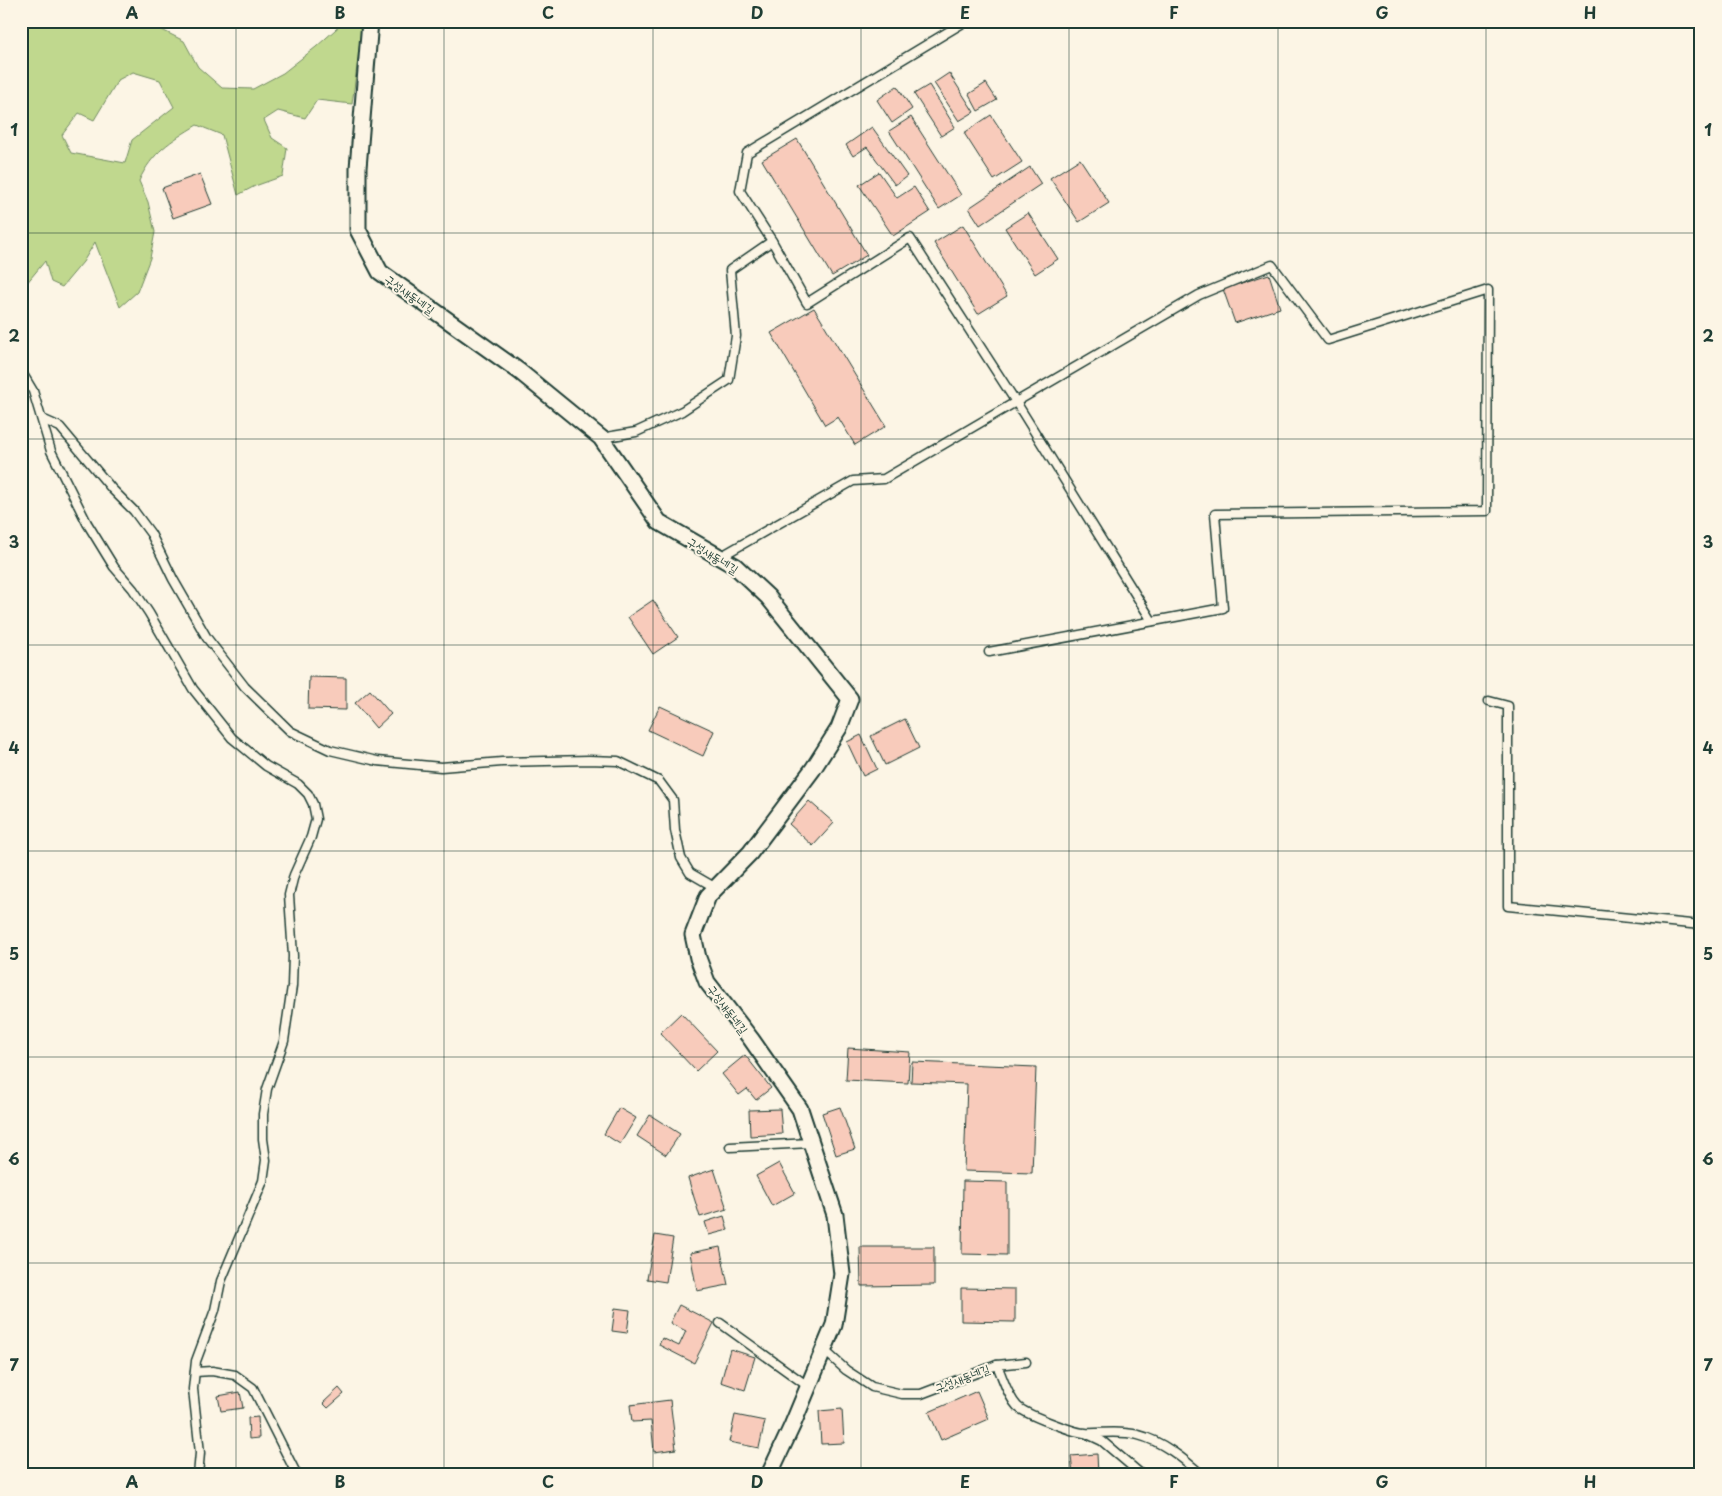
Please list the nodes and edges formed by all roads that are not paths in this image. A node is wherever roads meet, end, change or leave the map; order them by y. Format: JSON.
{"nodes":[{"id":1,"x":370,"y":21,"type":"edge"},
{"id":2,"x":966,"y":21,"type":"edge"},
{"id":3,"x":772,"y":241,"type":"junction"},
{"id":4,"x":21,"y":371,"type":"edge"},
{"id":5,"x":1016,"y":402,"type":"junction"},
{"id":6,"x":42,"y":419,"type":"junction"},
{"id":7,"x":601,"y":438,"type":"junction"},
{"id":8,"x":720,"y":557,"type":"junction"},
{"id":9,"x":1152,"y":621,"type":"junction"},
{"id":10,"x":989,"y":652,"type":"dead end"},
{"id":11,"x":1490,"y":701,"type":"dead end"},
{"id":12,"x":716,"y":888,"type":"junction"},
{"id":13,"x":1701,"y":924,"type":"edge"},
{"id":14,"x":811,"y":1143,"type":"junction"},
{"id":15,"x":730,"y":1147,"type":"dead end"},
{"id":16,"x":720,"y":1322,"type":"dead end"},
{"id":17,"x":824,"y":1350,"type":"junction"},
{"id":18,"x":1026,"y":1362,"type":"dead end"},
{"id":19,"x":997,"y":1364,"type":"junction"},
{"id":20,"x":195,"y":1372,"type":"junction"},
{"id":21,"x":808,"y":1387,"type":"junction"},
{"id":22,"x":1083,"y":1433,"type":"junction"},
{"id":23,"x":1701,"y":1466,"type":"edge"},
{"id":24,"x":198,"y":1475,"type":"edge"},
{"id":25,"x":297,"y":1475,"type":"edge"},
{"id":26,"x":769,"y":1475,"type":"edge"},
{"id":27,"x":1142,"y":1475,"type":"edge"},
{"id":28,"x":1202,"y":1475,"type":"edge"},
{"id":29,"x":1697,"y":1475,"type":"edge"}],
"edges":[{"from":1,"to":7,"type":"street","name":"구성새동네길"},
{"from":2,"to":3,"type":"lane"},
{"from":3,"to":5,"type":"lane"},
{"from":3,"to":7,"type":"lane"},
{"from":4,"to":6,"type":"lane"},
{"from":5,"to":8,"type":"lane"},
{"from":5,"to":9,"type":"lane"},
{"from":5,"to":9,"type":"lane"},
{"from":6,"to":12,"type":"lane"},
{"from":6,"to":20,"type":"lane"},
{"from":7,"to":8,"type":"street","name":"구성새동네길"},
{"from":8,"to":12,"type":"street","name":"구성새동네길"},
{"from":9,"to":10,"type":"lane"},
{"from":11,"to":13,"type":"lane"},
{"from":12,"to":14,"type":"street","name":"구성새동네길"},
{"from":14,"to":15,"type":"lane"},
{"from":14,"to":17,"type":"street","name":"구성새동네길"},
{"from":16,"to":21,"type":"lane"},
{"from":17,"to":19,"type":"lane","name":"구성새동네길"},
{"from":17,"to":21,"type":"street","name":"구성새동네길"},
{"from":18,"to":19,"type":"lane"},
{"from":19,"to":22,"type":"lane","name":"구성새동네길"},
{"from":20,"to":24,"type":"lane"},
{"from":20,"to":25,"type":"lane"},
{"from":21,"to":26,"type":"street","name":"구성새동네길"},
{"from":22,"to":27,"type":"lane","name":"구성새동네길"},
{"from":22,"to":28,"type":"lane","name":"구성새동네길"},
{"from":23,"to":29,"type":"lane"}]}
